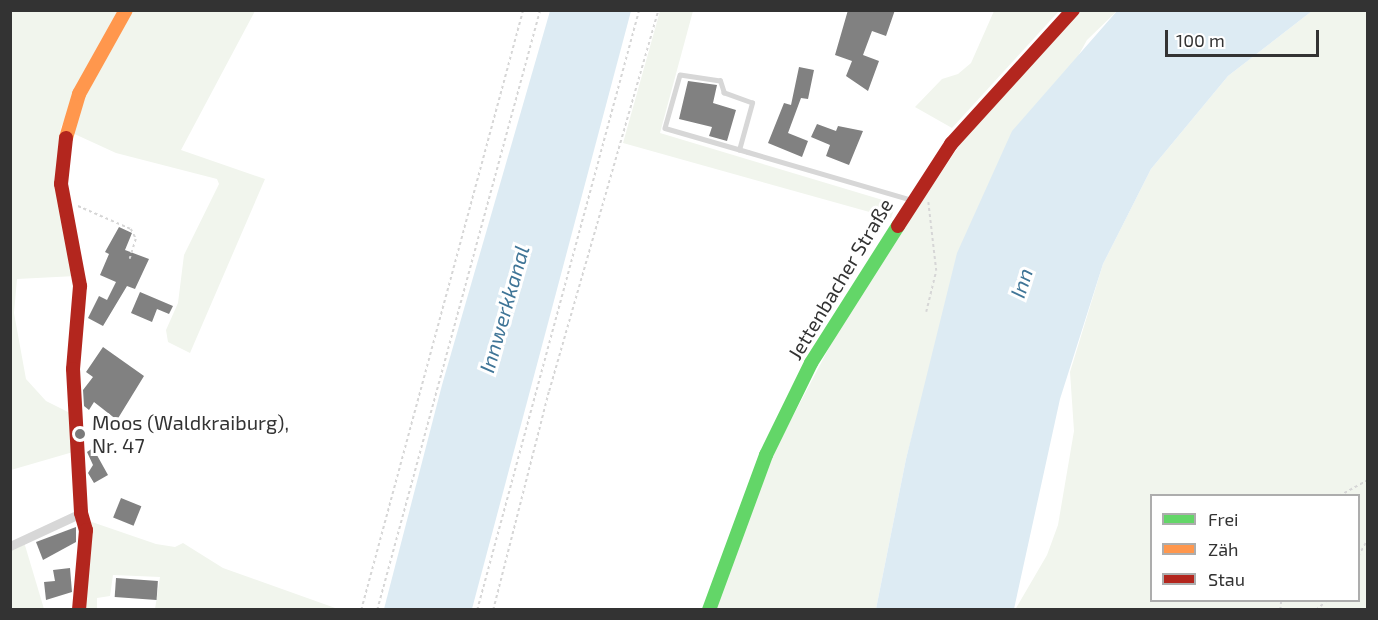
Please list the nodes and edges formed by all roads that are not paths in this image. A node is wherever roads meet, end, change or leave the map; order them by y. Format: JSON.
{"nodes":[{"id":1,"x":126,"y":10,"type":"edge"},
{"id":2,"x":1073,"y":10,"type":"edge"},
{"id":3,"x":739,"y":150,"type":"junction"},
{"id":4,"x":912,"y":200,"type":"junction"},
{"id":5,"x":81,"y":513,"type":"junction"},
{"id":6,"x":10,"y":546,"type":"edge"},
{"id":7,"x":80,"y":609,"type":"edge"},
{"id":8,"x":709,"y":609,"type":"edge"}],
"edges":[{"from":1,"to":5,"type":"street"},
{"from":2,"to":4,"type":"street","name":"Jettenbacher Straße"},
{"from":3,"to":3,"type":"lane"},
{"from":3,"to":4,"type":"lane"},
{"from":4,"to":8,"type":"street","name":"Jettenbacher Straße"},
{"from":5,"to":6,"type":"street"},
{"from":5,"to":7,"type":"street"}]}
